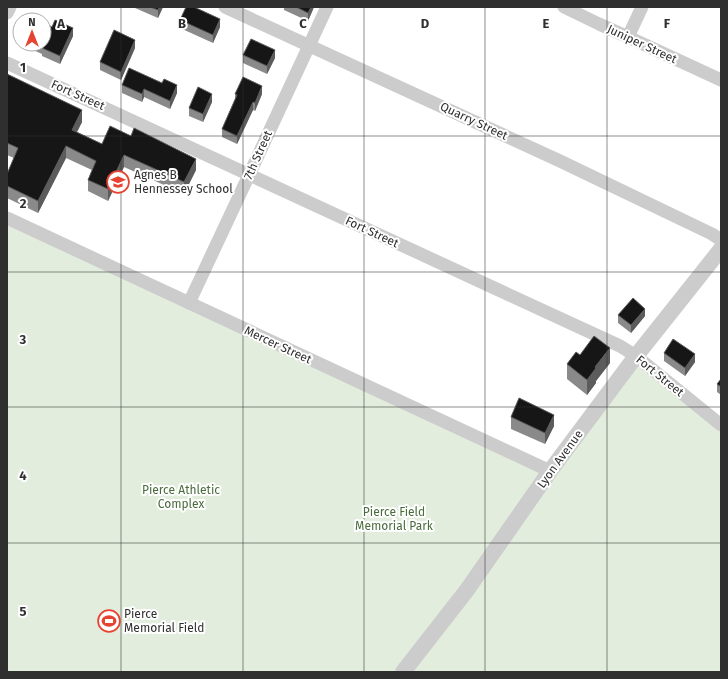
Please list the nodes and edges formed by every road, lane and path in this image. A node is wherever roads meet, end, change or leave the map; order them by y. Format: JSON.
{"nodes":[{"id":1,"x":10,"y":7,"type":"edge"},
{"id":2,"x":225,"y":7,"type":"edge"},
{"id":3,"x":326,"y":7,"type":"edge"},
{"id":4,"x":564,"y":7,"type":"edge"},
{"id":5,"x":642,"y":7,"type":"edge"},
{"id":6,"x":7,"y":13,"type":"edge"},
{"id":7,"x":628,"y":36,"type":"junction"},
{"id":8,"x":309,"y":45,"type":"junction"},
{"id":9,"x":7,"y":63,"type":"edge"},
{"id":10,"x":721,"y":80,"type":"edge"},
{"id":11,"x":249,"y":175,"type":"junction"},
{"id":12,"x":7,"y":218,"type":"edge"},
{"id":13,"x":721,"y":240,"type":"edge"},
{"id":14,"x":721,"y":249,"type":"edge"},
{"id":15,"x":189,"y":303,"type":"junction"},
{"id":16,"x":636,"y":356,"type":"junction"},
{"id":17,"x":721,"y":425,"type":"edge"},
{"id":18,"x":550,"y":471,"type":"junction"},
{"id":19,"x":403,"y":672,"type":"edge"}],
"edges":[{"from":1,"to":6,"type":"street"},
{"from":2,"to":8,"type":"street","name":"Quarry Street"},
{"from":3,"to":8,"type":"street","name":"7th Street"},
{"from":4,"to":7,"type":"street","name":"Juniper Street"},
{"from":5,"to":7,"type":"street"},
{"from":7,"to":10,"type":"street","name":"Juniper Street"},
{"from":8,"to":11,"type":"street","name":"7th Street"},
{"from":8,"to":13,"type":"street","name":"Quarry Street"},
{"from":9,"to":11,"type":"street","name":"Fort Street"},
{"from":11,"to":15,"type":"street","name":"7th Street"},
{"from":11,"to":16,"type":"street","name":"Fort Street"},
{"from":12,"to":15,"type":"street","name":"Mercer Street"},
{"from":14,"to":16,"type":"street","name":"Lyon Avenue"},
{"from":15,"to":18,"type":"street","name":"Mercer Street"},
{"from":16,"to":17,"type":"street","name":"Fort Street"},
{"from":16,"to":18,"type":"street","name":"Lyon Avenue"},
{"from":18,"to":19,"type":"street","name":"Lyon Avenue"}]}
